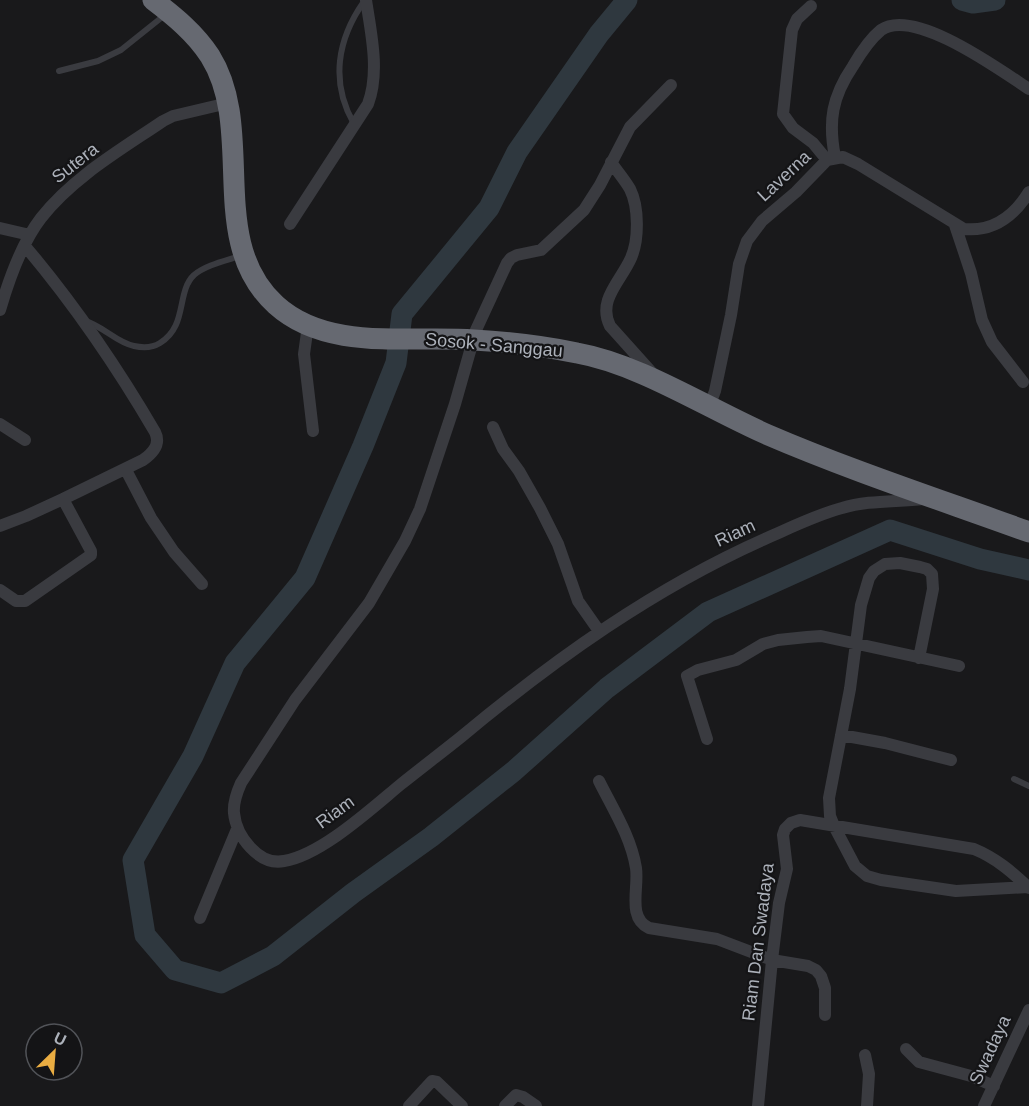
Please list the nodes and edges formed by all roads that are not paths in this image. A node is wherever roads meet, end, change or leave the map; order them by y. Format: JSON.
{"nodes":[{"id":1,"x":365,"y":0,"type":"edge"},
{"id":2,"x":161,"y":6,"type":"edge"},
{"id":3,"x":811,"y":6,"type":"dead end"},
{"id":4,"x":59,"y":71,"type":"dead end"},
{"id":5,"x":671,"y":85,"type":"dead end"},
{"id":6,"x":1029,"y":89,"type":"edge"},
{"id":7,"x":228,"y":103,"type":"junction"},
{"id":8,"x":354,"y":125,"type":"junction"},
{"id":9,"x":831,"y":159,"type":"junction"},
{"id":10,"x":611,"y":162,"type":"junction"},
{"id":11,"x":1029,"y":192,"type":"edge"},
{"id":12,"x":290,"y":224,"type":"dead end"},
{"id":13,"x":955,"y":225,"type":"junction"},
{"id":14,"x":0,"y":228,"type":"edge"},
{"id":15,"x":28,"y":240,"type":"junction"},
{"id":16,"x":244,"y":254,"type":"junction"},
{"id":17,"x":0,"y":310,"type":"edge"},
{"id":18,"x":82,"y":320,"type":"junction"},
{"id":19,"x":308,"y":325,"type":"junction"},
{"id":20,"x":472,"y":339,"type":"junction"},
{"id":21,"x":1023,"y":382,"type":"dead end"},
{"id":22,"x":660,"y":383,"type":"junction"},
{"id":23,"x":709,"y":407,"type":"junction"},
{"id":24,"x":0,"y":424,"type":"edge"},
{"id":25,"x":493,"y":427,"type":"dead end"},
{"id":26,"x":314,"y":431,"type":"dead end"},
{"id":27,"x":25,"y":440,"type":"dead end"},
{"id":28,"x":126,"y":470,"type":"junction"},
{"id":29,"x":933,"y":498,"type":"junction"},
{"id":30,"x":63,"y":499,"type":"junction"},
{"id":31,"x":0,"y":526,"type":"edge"},
{"id":32,"x":1029,"y":532,"type":"edge"},
{"id":33,"x":202,"y":584,"type":"dead end"},
{"id":34,"x":0,"y":590,"type":"edge"},
{"id":35,"x":598,"y":632,"type":"junction"},
{"id":36,"x":856,"y":645,"type":"junction"},
{"id":37,"x":920,"y":658,"type":"junction"},
{"id":38,"x":959,"y":666,"type":"dead end"},
{"id":39,"x":842,"y":735,"type":"junction"},
{"id":40,"x":707,"y":739,"type":"dead end"},
{"id":41,"x":951,"y":760,"type":"dead end"},
{"id":42,"x":1014,"y":780,"type":"dead end"},
{"id":43,"x":599,"y":781,"type":"dead end"},
{"id":44,"x":1029,"y":786,"type":"edge"},
{"id":45,"x":834,"y":826,"type":"junction"},
{"id":46,"x":237,"y":829,"type":"junction"},
{"id":47,"x":1029,"y":887,"type":"edge"},
{"id":48,"x":200,"y":918,"type":"dead end"},
{"id":49,"x":771,"y":960,"type":"junction"},
{"id":50,"x":1029,"y":1010,"type":"edge"},
{"id":51,"x":825,"y":1015,"type":"dead end"},
{"id":52,"x":906,"y":1049,"type":"dead end"},
{"id":53,"x":865,"y":1055,"type":"dead end"},
{"id":54,"x":994,"y":1086,"type":"junction"},
{"id":55,"x":986,"y":1105,"type":"edge"},
{"id":56,"x":409,"y":1106,"type":"edge"},
{"id":57,"x":462,"y":1106,"type":"edge"},
{"id":58,"x":505,"y":1106,"type":"edge"},
{"id":59,"x":536,"y":1106,"type":"edge"},
{"id":60,"x":758,"y":1106,"type":"edge"},
{"id":61,"x":867,"y":1106,"type":"edge"}],
"edges":[{"from":1,"to":8,"type":"street"},
{"from":1,"to":8,"type":"lane"},
{"from":2,"to":4,"type":"lane"},
{"from":2,"to":7,"type":"highway","name":"Sosok - Sanggau"},
{"from":3,"to":9,"type":"street"},
{"from":5,"to":10,"type":"street"},
{"from":6,"to":9,"type":"street"},
{"from":7,"to":15,"type":"street","name":"Sutera"},
{"from":7,"to":16,"type":"highway","name":"Sosok - Sanggau"},
{"from":8,"to":12,"type":"street"},
{"from":9,"to":13,"type":"street","name":"Laverna"},
{"from":9,"to":23,"type":"street","name":"Laverna"},
{"from":10,"to":20,"type":"street"},
{"from":10,"to":22,"type":"street"},
{"from":11,"to":13,"type":"street","name":"Laverna"},
{"from":13,"to":21,"type":"street"},
{"from":14,"to":15,"type":"street"},
{"from":15,"to":17,"type":"street","name":"Sutera"},
{"from":15,"to":18,"type":"street"},
{"from":16,"to":18,"type":"lane"},
{"from":16,"to":19,"type":"highway","name":"Sosok - Sanggau"},
{"from":18,"to":28,"type":"street"},
{"from":19,"to":20,"type":"highway","name":"Sosok - Sanggau"},
{"from":19,"to":26,"type":"street"},
{"from":20,"to":22,"type":"highway","name":"Sosok - Sanggau"},
{"from":20,"to":46,"type":"street"},
{"from":22,"to":23,"type":"highway","name":"Sosok - Sanggau"},
{"from":23,"to":29,"type":"highway","name":"Sosok - Sanggau"},
{"from":24,"to":27,"type":"street"},
{"from":25,"to":35,"type":"street"},
{"from":28,"to":30,"type":"street"},
{"from":28,"to":33,"type":"street"},
{"from":29,"to":32,"type":"highway","name":"Sosok - Sanggau"},
{"from":29,"to":35,"type":"street","name":"Riam"},
{"from":30,"to":31,"type":"street"},
{"from":30,"to":34,"type":"street"},
{"from":35,"to":46,"type":"street","name":"Riam"},
{"from":36,"to":37,"type":"street"},
{"from":36,"to":37,"type":"street"},
{"from":36,"to":39,"type":"street"},
{"from":36,"to":40,"type":"street"},
{"from":37,"to":38,"type":"street"},
{"from":39,"to":41,"type":"street"},
{"from":39,"to":45,"type":"street"},
{"from":42,"to":44,"type":"lane"},
{"from":43,"to":49,"type":"street"},
{"from":45,"to":47,"type":"street","name":"Riam Dan Swadaya"},
{"from":45,"to":47,"type":"street"},
{"from":45,"to":49,"type":"street","name":"Riam Dan Swadaya"},
{"from":46,"to":48,"type":"street"},
{"from":49,"to":51,"type":"street"},
{"from":49,"to":60,"type":"street","name":"Riam Dan Swadaya"},
{"from":50,"to":54,"type":"street","name":"Swadaya"},
{"from":52,"to":54,"type":"street"},
{"from":53,"to":61,"type":"street"},
{"from":54,"to":55,"type":"street","name":"Swadaya"},
{"from":56,"to":57,"type":"street"},
{"from":58,"to":59,"type":"street"}]}
